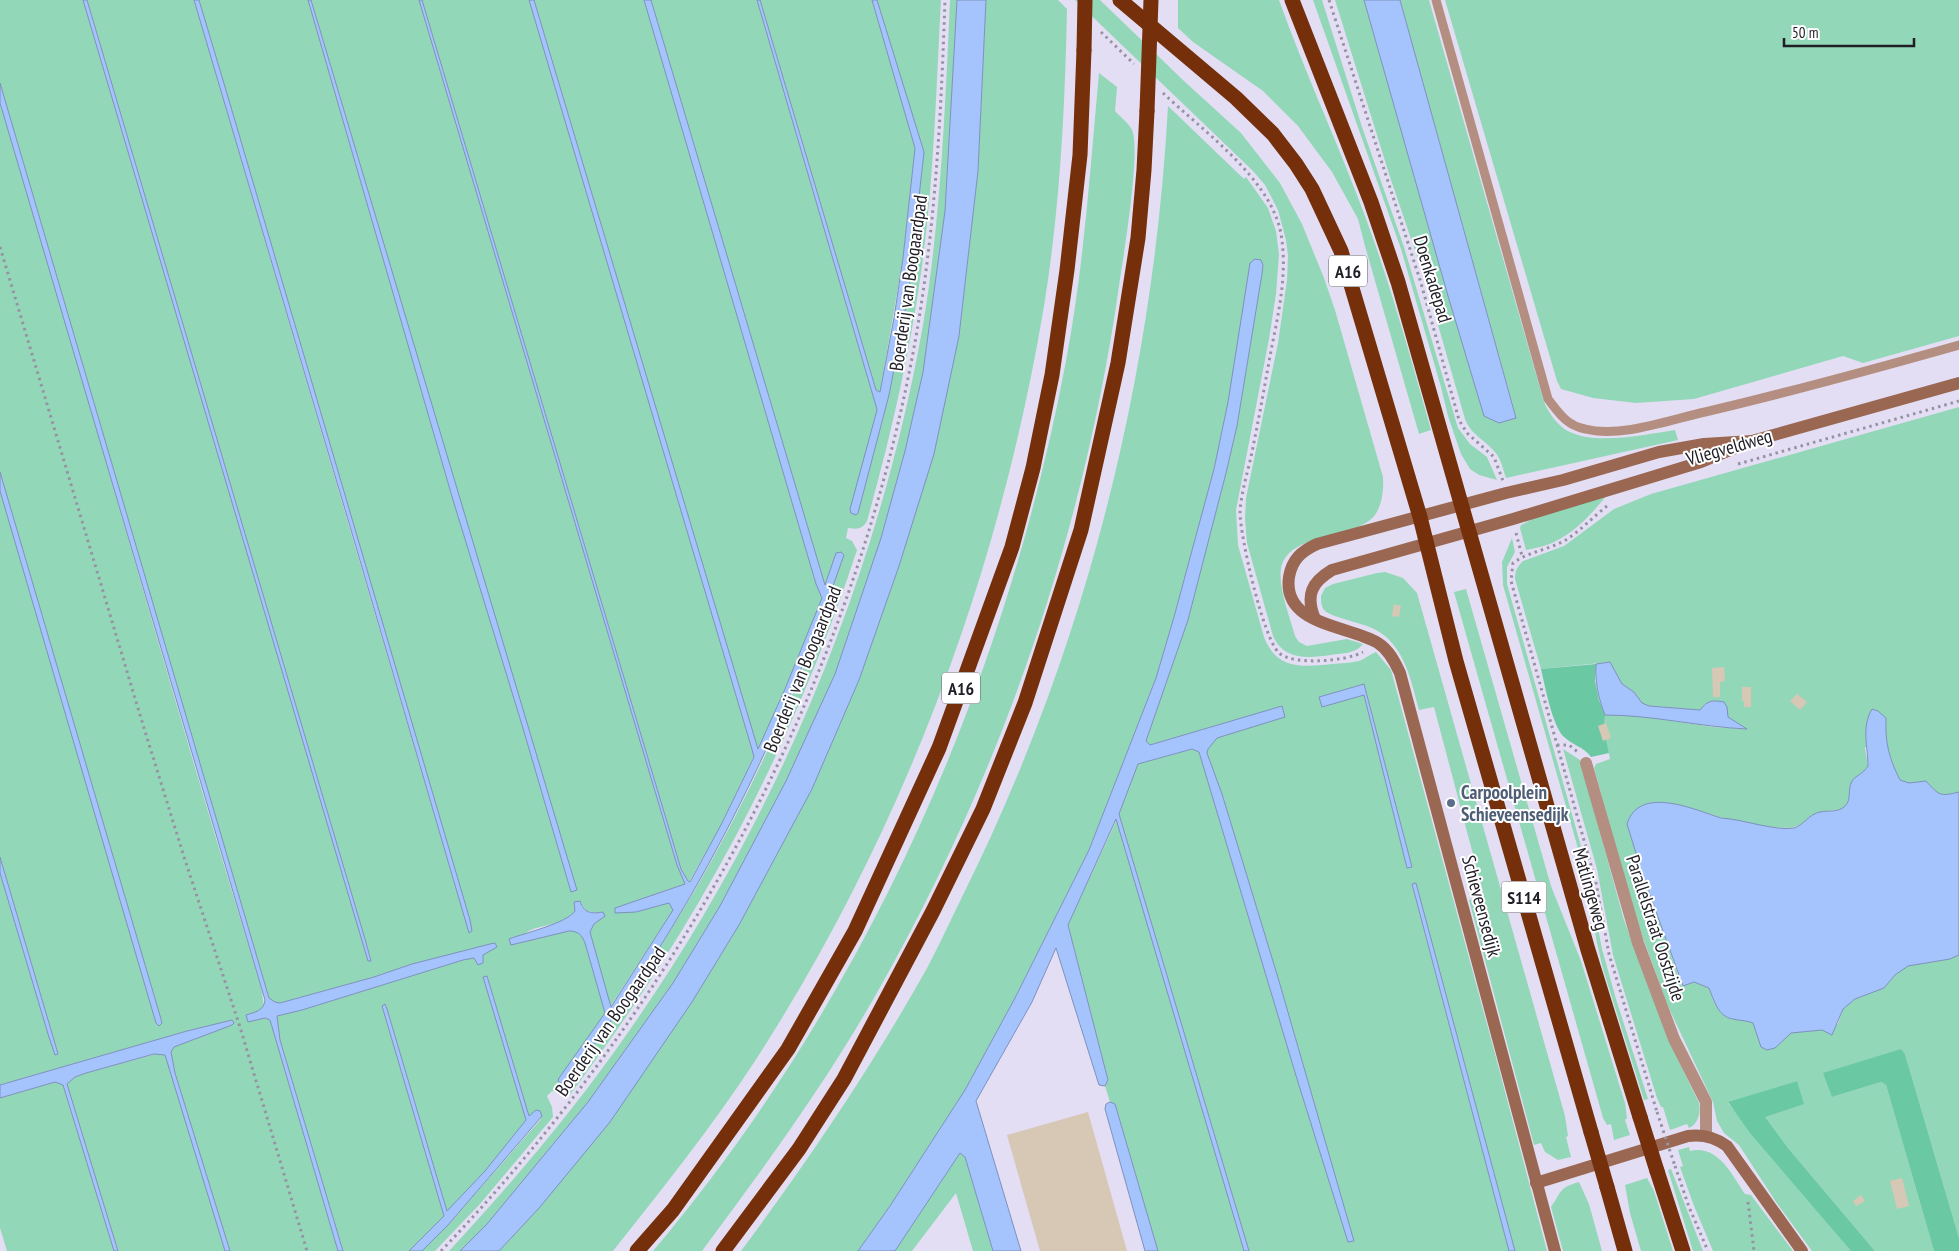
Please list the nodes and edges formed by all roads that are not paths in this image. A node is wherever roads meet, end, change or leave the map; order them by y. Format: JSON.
{"nodes":[{"id":1,"x":1085,"y":0,"type":"edge"},
{"id":2,"x":1120,"y":0,"type":"edge"},
{"id":3,"x":1151,"y":0,"type":"edge"},
{"id":4,"x":1292,"y":0,"type":"edge"},
{"id":5,"x":1436,"y":0,"type":"edge"},
{"id":6,"x":1959,"y":345,"type":"edge"},
{"id":7,"x":1959,"y":383,"type":"edge"},
{"id":8,"x":1752,"y":441,"type":"junction"},
{"id":9,"x":1462,"y":506,"type":"junction"},
{"id":10,"x":1420,"y":517,"type":"junction"},
{"id":11,"x":1470,"y":531,"type":"junction"},
{"id":12,"x":1427,"y":543,"type":"junction"},
{"id":13,"x":1315,"y":619,"type":"junction"},
{"id":14,"x":1586,"y":763,"type":"road end"},
{"id":15,"x":1706,"y":1136,"type":"junction"},
{"id":16,"x":1536,"y":1184,"type":"junction"},
{"id":17,"x":637,"y":1251,"type":"edge"},
{"id":18,"x":723,"y":1251,"type":"edge"},
{"id":19,"x":1554,"y":1251,"type":"edge"},
{"id":20,"x":1625,"y":1251,"type":"edge"},
{"id":21,"x":1683,"y":1251,"type":"edge"},
{"id":22,"x":1802,"y":1251,"type":"edge"}],
"edges":[{"from":1,"to":17,"type":"highway","number":"A16","bridge":true},
{"from":2,"to":10,"type":"highway","number":"A16"},
{"from":3,"to":18,"type":"highway","bridge":true},
{"from":4,"to":9,"type":"highway","number":"A16"},
{"from":5,"to":6,"type":"lane"},
{"from":7,"to":8,"type":"street","name":"Vliegveldweg"},
{"from":8,"to":9,"type":"street","name":"Vliegveldweg"},
{"from":8,"to":11,"type":"street","name":"Vliegveldweg"},
{"from":9,"to":10,"type":"street","name":"Vliegveldweg"},
{"from":9,"to":11,"type":"highway","name":"Matlingeweg","number":"S114"},
{"from":10,"to":12,"type":"highway","number":"S114"},
{"from":10,"to":13,"type":"street","name":"Schieveensedijk"},
{"from":11,"to":12,"type":"street","name":"Vliegveldweg"},
{"from":11,"to":21,"type":"highway","name":"Matlingeweg","number":"S114","bridge":true},
{"from":12,"to":13,"type":"street"},
{"from":12,"to":20,"type":"highway","number":"S114","bridge":true},
{"from":13,"to":16,"type":"street","name":"Schieveensedijk"},
{"from":14,"to":15,"type":"street","name":"Parallelstraat Oostzijde"},
{"from":15,"to":16,"type":"street"},
{"from":15,"to":22,"type":"street"},
{"from":16,"to":19,"type":"street","name":"Schieveensedijk"}]}
